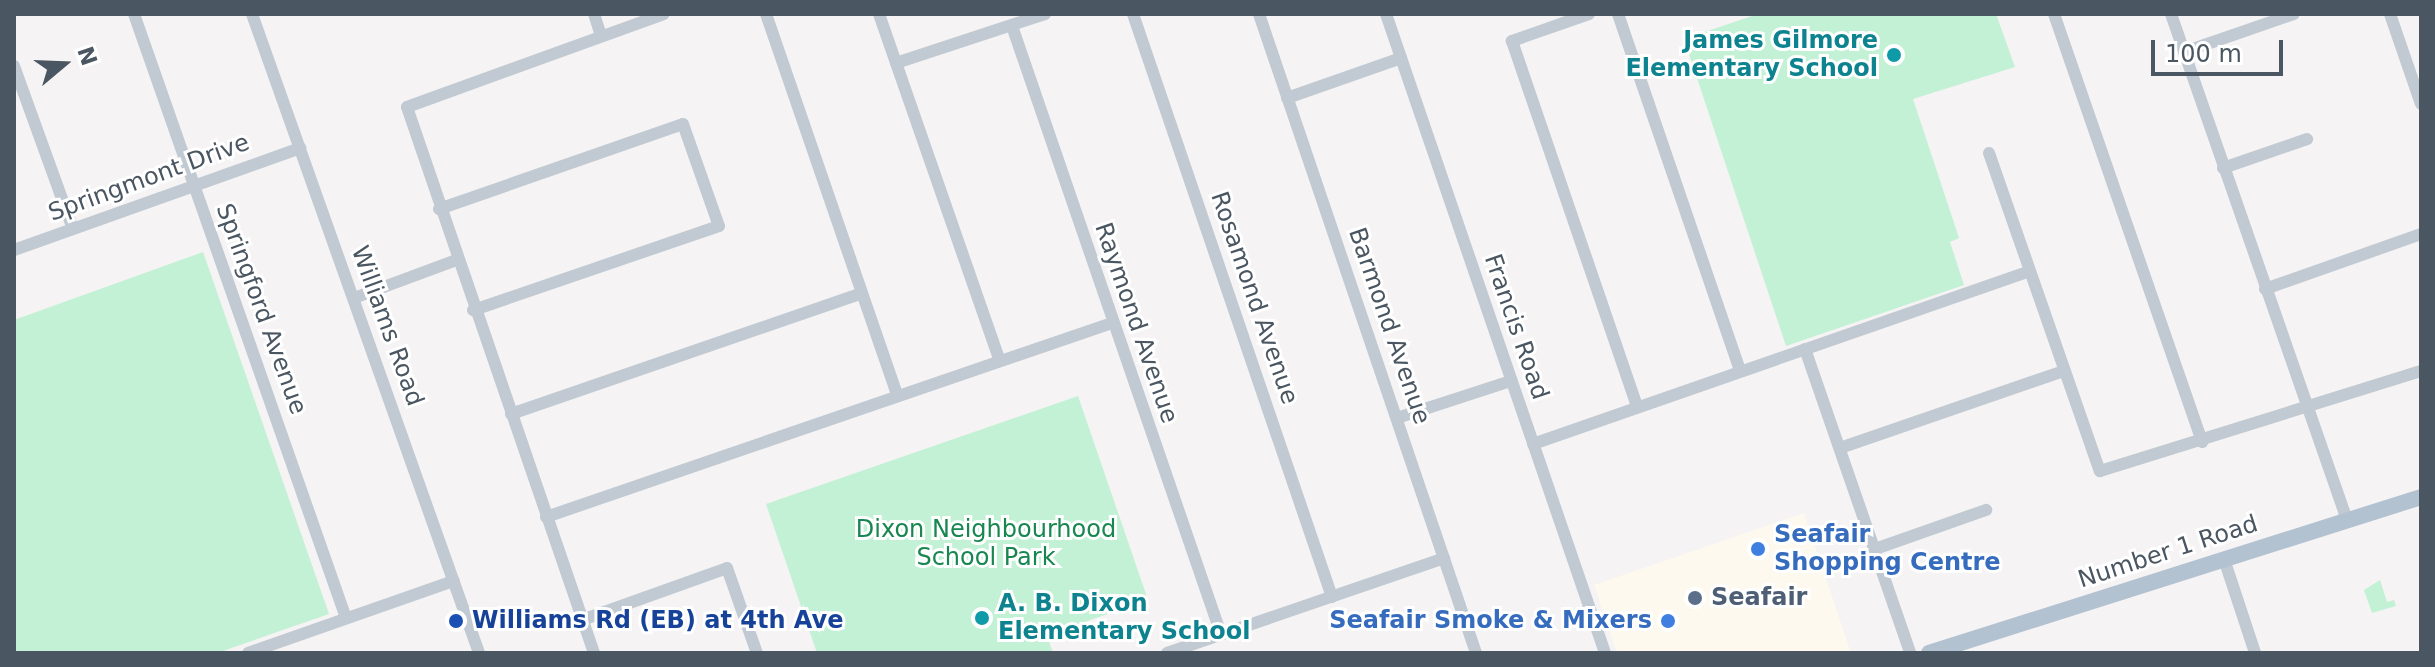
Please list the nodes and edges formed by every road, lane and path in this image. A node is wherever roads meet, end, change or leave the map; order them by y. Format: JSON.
{"nodes":[{"id":1,"x":134,"y":14,"type":"edge"},
{"id":2,"x":252,"y":14,"type":"edge"},
{"id":3,"x":594,"y":14,"type":"edge"},
{"id":4,"x":664,"y":14,"type":"edge"},
{"id":5,"x":766,"y":14,"type":"edge"},
{"id":6,"x":879,"y":14,"type":"edge"},
{"id":7,"x":1045,"y":14,"type":"edge"},
{"id":8,"x":1133,"y":14,"type":"edge"},
{"id":9,"x":1259,"y":14,"type":"edge"},
{"id":10,"x":1386,"y":14,"type":"edge"},
{"id":11,"x":1589,"y":14,"type":"edge"},
{"id":12,"x":1618,"y":14,"type":"edge"},
{"id":13,"x":2054,"y":14,"type":"edge"},
{"id":14,"x":2171,"y":14,"type":"edge"},
{"id":15,"x":2294,"y":14,"type":"edge"},
{"id":16,"x":2390,"y":14,"type":"edge"},
{"id":17,"x":1012,"y":26,"type":"junction"},
{"id":18,"x":601,"y":36,"type":"junction"},
{"id":19,"x":2184,"y":52,"type":"junction"},
{"id":20,"x":1401,"y":58,"type":"junction"},
{"id":21,"x":896,"y":63,"type":"junction"},
{"id":22,"x":14,"y":66,"type":"edge"},
{"id":23,"x":1287,"y":98,"type":"junction"},
{"id":24,"x":2421,"y":104,"type":"edge"},
{"id":25,"x":2307,"y":139,"type":"dead end"},
{"id":26,"x":300,"y":148,"type":"junction"},
{"id":27,"x":1989,"y":153,"type":"dead end"},
{"id":28,"x":2223,"y":168,"type":"junction"},
{"id":29,"x":194,"y":184,"type":"junction"},
{"id":30,"x":439,"y":209,"type":"junction"},
{"id":31,"x":73,"y":229,"type":"junction"},
{"id":32,"x":2421,"y":234,"type":"edge"},
{"id":33,"x":14,"y":250,"type":"edge"},
{"id":34,"x":456,"y":260,"type":"junction"},
{"id":35,"x":2030,"y":271,"type":"junction"},
{"id":36,"x":2265,"y":289,"type":"junction"},
{"id":37,"x":862,"y":293,"type":"junction"},
{"id":38,"x":354,"y":298,"type":"junction"},
{"id":39,"x":473,"y":310,"type":"junction"},
{"id":40,"x":1112,"y":323,"type":"junction"},
{"id":41,"x":1805,"y":349,"type":"junction"},
{"id":42,"x":999,"y":359,"type":"junction"},
{"id":43,"x":1740,"y":370,"type":"junction"},
{"id":44,"x":2064,"y":371,"type":"junction"},
{"id":45,"x":2421,"y":371,"type":"edge"},
{"id":46,"x":1511,"y":381,"type":"junction"},
{"id":47,"x":897,"y":395,"type":"junction"},
{"id":48,"x":1637,"y":406,"type":"junction"},
{"id":49,"x":2306,"y":408,"type":"junction"},
{"id":50,"x":511,"y":414,"type":"junction"},
{"id":51,"x":1397,"y":418,"type":"junction"},
{"id":52,"x":2202,"y":442,"type":"junction"},
{"id":53,"x":1533,"y":444,"type":"junction"},
{"id":54,"x":1840,"y":448,"type":"junction"},
{"id":55,"x":2421,"y":497,"type":"edge"},
{"id":56,"x":1986,"y":510,"type":"dead end"},
{"id":57,"x":546,"y":517,"type":"junction"},
{"id":58,"x":2347,"y":520,"type":"junction"},
{"id":59,"x":1875,"y":549,"type":"junction"},
{"id":60,"x":1444,"y":558,"type":"junction"},
{"id":61,"x":2224,"y":559,"type":"junction"},
{"id":62,"x":454,"y":581,"type":"junction"},
{"id":63,"x":1332,"y":597,"type":"junction"},
{"id":64,"x":346,"y":618,"type":"junction"},
{"id":65,"x":582,"y":620,"type":"junction"},
{"id":66,"x":1221,"y":634,"type":"junction"},
{"id":67,"x":248,"y":653,"type":"edge"},
{"id":68,"x":479,"y":653,"type":"edge"},
{"id":69,"x":594,"y":653,"type":"edge"},
{"id":70,"x":757,"y":653,"type":"edge"},
{"id":71,"x":1167,"y":653,"type":"edge"},
{"id":72,"x":1476,"y":653,"type":"edge"},
{"id":73,"x":1605,"y":653,"type":"edge"},
{"id":74,"x":1910,"y":653,"type":"edge"},
{"id":75,"x":1929,"y":653,"type":"edge"},
{"id":76,"x":2255,"y":653,"type":"edge"}],
"edges":[{"from":1,"to":29,"type":"street","name":"Springford Avenue"},
{"from":2,"to":26,"type":"street","name":"Williams Road"},
{"from":3,"to":18,"type":"street"},
{"from":4,"to":18,"type":"street"},
{"from":5,"to":37,"type":"street"},
{"from":6,"to":21,"type":"street"},
{"from":7,"to":17,"type":"street"},
{"from":8,"to":63,"type":"street","name":"Rosamond Avenue"},
{"from":9,"to":23,"type":"street","name":"Barmond Avenue"},
{"from":10,"to":20,"type":"street","name":"Francis Road"},
{"from":11,"to":48,"type":"street"},
{"from":12,"to":43,"type":"street"},
{"from":13,"to":52,"type":"street"},
{"from":14,"to":19,"type":"street"},
{"from":15,"to":19,"type":"street"},
{"from":16,"to":24,"type":"street"},
{"from":17,"to":21,"type":"street"},
{"from":17,"to":40,"type":"street","name":"Raymond Avenue"},
{"from":18,"to":30,"type":"street"},
{"from":19,"to":28,"type":"street"},
{"from":20,"to":23,"type":"street"},
{"from":20,"to":46,"type":"street","name":"Francis Road"},
{"from":21,"to":42,"type":"street"},
{"from":22,"to":31,"type":"street"},
{"from":23,"to":51,"type":"street","name":"Barmond Avenue"},
{"from":25,"to":28,"type":"street"},
{"from":26,"to":29,"type":"street","name":"Springmont Drive"},
{"from":26,"to":38,"type":"street","name":"Williams Road"},
{"from":27,"to":35,"type":"street"},
{"from":28,"to":36,"type":"street"},
{"from":29,"to":31,"type":"street","name":"Springmont Drive"},
{"from":29,"to":64,"type":"street","name":"Springford Avenue"},
{"from":30,"to":34,"type":"street"},
{"from":30,"to":39,"type":"street"},
{"from":31,"to":33,"type":"street","name":"Springmont Drive"},
{"from":32,"to":36,"type":"street"},
{"from":34,"to":38,"type":"street"},
{"from":34,"to":39,"type":"street"},
{"from":35,"to":41,"type":"street"},
{"from":35,"to":44,"type":"street"},
{"from":36,"to":49,"type":"street"},
{"from":37,"to":47,"type":"street"},
{"from":37,"to":50,"type":"street"},
{"from":38,"to":62,"type":"street","name":"Williams Road"},
{"from":39,"to":50,"type":"street"},
{"from":40,"to":42,"type":"street"},
{"from":40,"to":66,"type":"street","name":"Raymond Avenue"},
{"from":41,"to":43,"type":"street"},
{"from":41,"to":54,"type":"street"},
{"from":42,"to":47,"type":"street"},
{"from":43,"to":48,"type":"street"},
{"from":44,"to":52,"type":"street"},
{"from":44,"to":54,"type":"street"},
{"from":45,"to":49,"type":"street"},
{"from":46,"to":51,"type":"street"},
{"from":46,"to":53,"type":"street","name":"Francis Road"},
{"from":47,"to":57,"type":"street"},
{"from":48,"to":53,"type":"street"},
{"from":49,"to":52,"type":"street"},
{"from":49,"to":58,"type":"street"},
{"from":50,"to":57,"type":"street"},
{"from":51,"to":60,"type":"street","name":"Barmond Avenue"},
{"from":53,"to":73,"type":"street","name":"Francis Road"},
{"from":54,"to":59,"type":"street"},
{"from":55,"to":58,"type":"main road","name":"Number 1 Road"},
{"from":56,"to":59,"type":"street"},
{"from":57,"to":65,"type":"street"},
{"from":58,"to":61,"type":"main road","name":"Number 1 Road"},
{"from":59,"to":74,"type":"street"},
{"from":60,"to":63,"type":"street"},
{"from":60,"to":72,"type":"street","name":"Barmond Avenue"},
{"from":61,"to":75,"type":"main road","name":"Number 1 Road"},
{"from":61,"to":76,"type":"street"},
{"from":62,"to":64,"type":"street"},
{"from":62,"to":68,"type":"street","name":"Williams Road"},
{"from":63,"to":66,"type":"street"},
{"from":64,"to":67,"type":"street"},
{"from":65,"to":69,"type":"street"},
{"from":65,"to":70,"type":"street"},
{"from":66,"to":71,"type":"street"}]}
